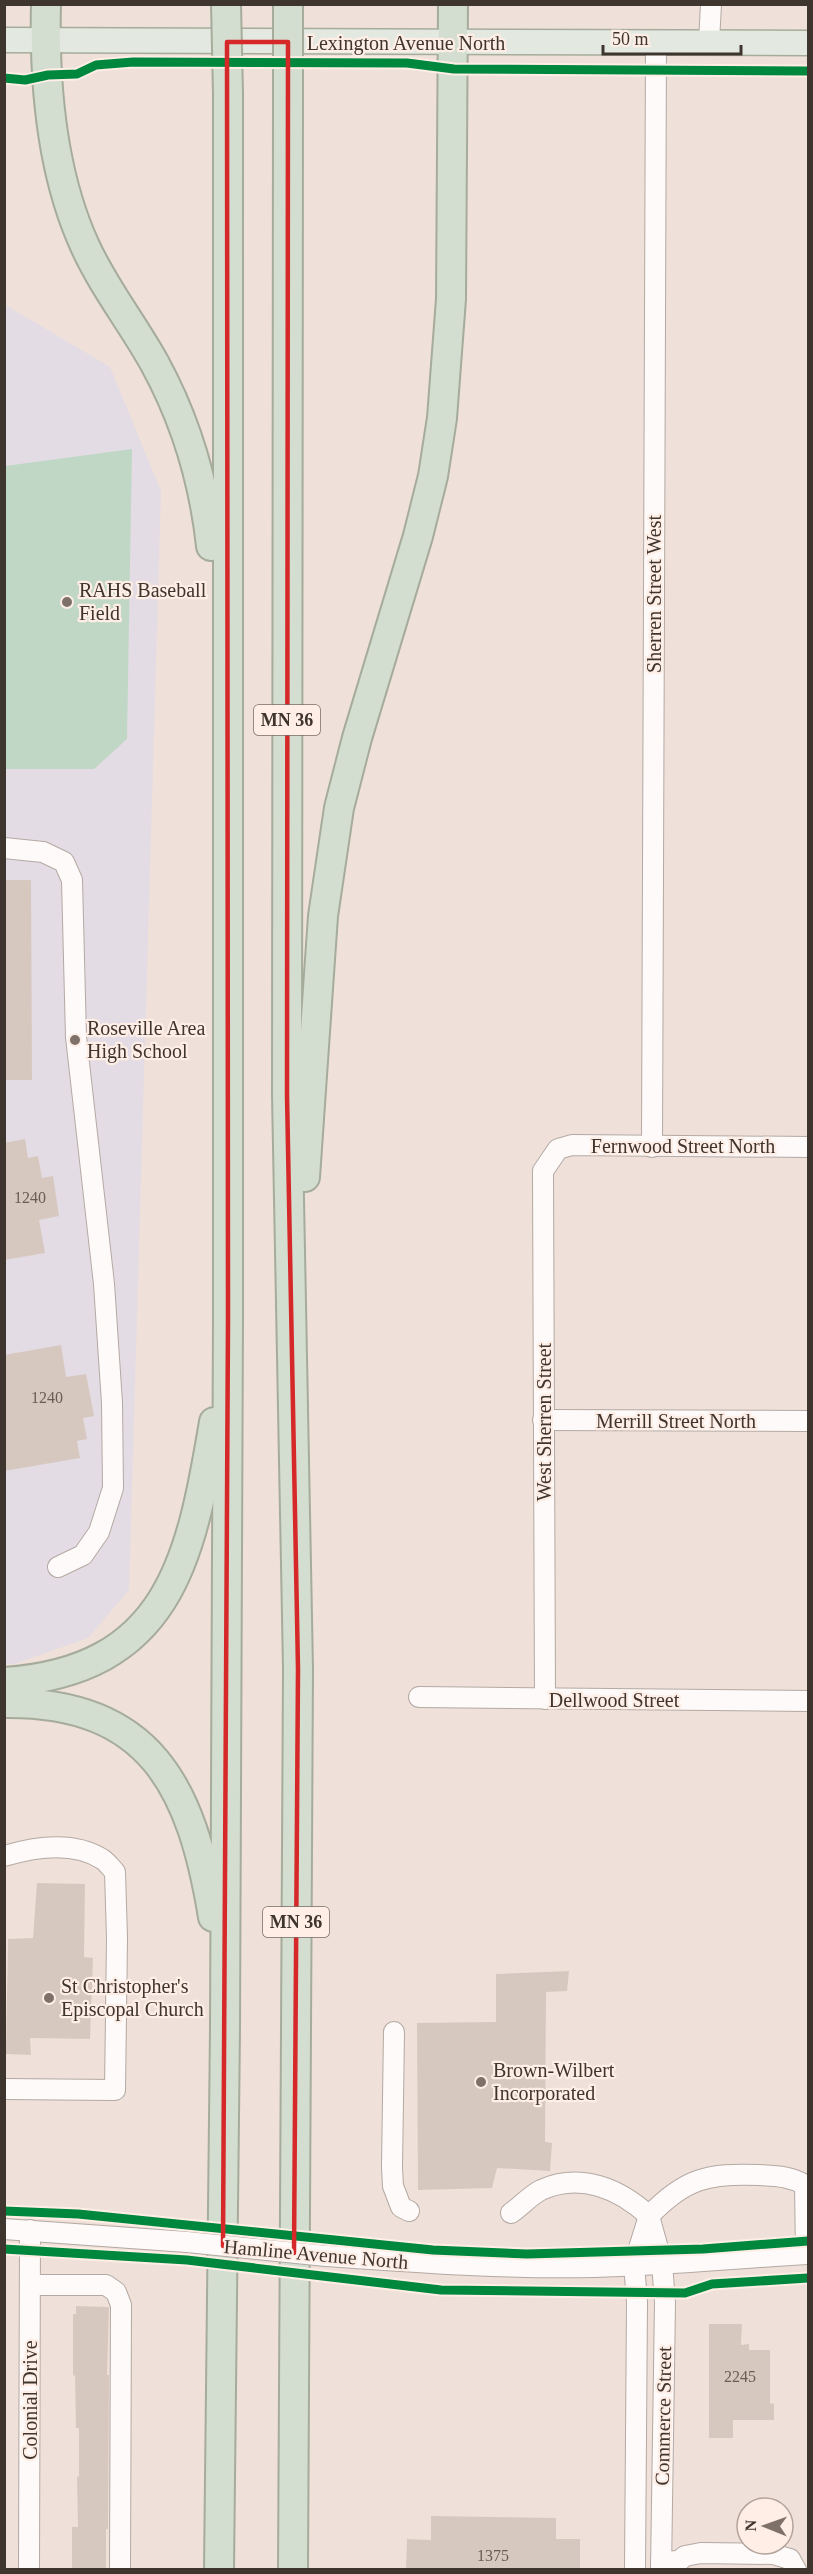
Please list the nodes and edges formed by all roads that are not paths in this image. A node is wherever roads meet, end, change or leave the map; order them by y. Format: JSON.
{"nodes":[{"id":1,"x":46,"y":4,"type":"edge"},
{"id":2,"x":226,"y":4,"type":"edge"},
{"id":3,"x":288,"y":4,"type":"edge"},
{"id":4,"x":453,"y":4,"type":"edge"},
{"id":5,"x":711,"y":4,"type":"edge"},
{"id":6,"x":4,"y":40,"type":"edge"},
{"id":7,"x":45,"y":41,"type":"junction"},
{"id":8,"x":656,"y":42,"type":"junction"},
{"id":9,"x":709,"y":42,"type":"junction"},
{"id":10,"x":454,"y":43,"type":"junction"},
{"id":11,"x":808,"y":43,"type":"edge"},
{"id":12,"x":226,"y":703,"type":"junction"},
{"id":13,"x":4,"y":848,"type":"edge"},
{"id":14,"x":652,"y":1147,"type":"junction"},
{"id":15,"x":808,"y":1147,"type":"edge"},
{"id":16,"x":558,"y":1149,"type":"joint"},
{"id":17,"x":228,"y":1319,"type":"junction"},
{"id":18,"x":292,"y":1345,"type":"junction"},
{"id":19,"x":543,"y":1420,"type":"junction"},
{"id":20,"x":808,"y":1421,"type":"edge"},
{"id":21,"x":58,"y":1567,"type":"dead end"},
{"id":22,"x":4,"y":1682,"type":"edge"},
{"id":23,"x":419,"y":1697,"type":"dead end"},
{"id":24,"x":545,"y":1699,"type":"junction"},
{"id":25,"x":808,"y":1701,"type":"edge"},
{"id":26,"x":4,"y":1703,"type":"edge"},
{"id":27,"x":4,"y":1856,"type":"edge"},
{"id":28,"x":225,"y":2028,"type":"junction"},
{"id":29,"x":394,"y":2032,"type":"dead end"},
{"id":30,"x":4,"y":2089,"type":"edge"},
{"id":31,"x":409,"y":2211,"type":"dead end"},
{"id":32,"x":511,"y":2213,"type":"dead end"},
{"id":33,"x":649,"y":2216,"type":"junction"},
{"id":34,"x":4,"y":2229,"type":"edge"},
{"id":35,"x":30,"y":2230,"type":"junction"},
{"id":36,"x":807,"y":2254,"type":"edge"},
{"id":37,"x":662,"y":2263,"type":"junction"},
{"id":38,"x":634,"y":2265,"type":"junction"},
{"id":39,"x":30,"y":2285,"type":"junction"},
{"id":40,"x":292,"y":2498,"type":"junction"},
{"id":41,"x":635,"y":2547,"type":"junction"},
{"id":42,"x":670,"y":2562,"type":"edge"},
{"id":43,"x":29,"y":2570,"type":"edge"},
{"id":44,"x":120,"y":2570,"type":"edge"},
{"id":45,"x":219,"y":2570,"type":"edge"},
{"id":46,"x":293,"y":2570,"type":"edge"},
{"id":47,"x":300,"y":2570,"type":"edge"},
{"id":48,"x":635,"y":2570,"type":"edge"},
{"id":49,"x":796,"y":2570,"type":"edge"}],
"edges":[{"from":1,"to":7,"type":"highway"},
{"from":2,"to":12,"type":"highway","number":"MN 36","bridge":true},
{"from":3,"to":18,"type":"highway","number":"MN 36","bridge":true},
{"from":4,"to":10,"type":"highway"},
{"from":5,"to":9,"type":"street"},
{"from":6,"to":7,"type":"main road","name":"Lexington Avenue North"},
{"from":7,"to":10,"type":"main road","name":"Lexington Avenue North"},
{"from":7,"to":12,"type":"highway"},
{"from":8,"to":9,"type":"main road","name":"Lexington Avenue North"},
{"from":8,"to":10,"type":"main road","name":"Lexington Avenue North"},
{"from":8,"to":14,"type":"street","name":"Sherren Street West"},
{"from":9,"to":11,"type":"main road","name":"Lexington Avenue North"},
{"from":10,"to":18,"type":"highway"},
{"from":12,"to":17,"type":"highway","number":"MN 36"},
{"from":13,"to":21,"type":"street"},
{"from":14,"to":15,"type":"street","name":"Fernwood Street North"},
{"from":14,"to":16,"type":"street","name":"Fernwood Street North"},
{"from":16,"to":19,"type":"street","name":"West Sherren Street"},
{"from":17,"to":22,"type":"highway"},
{"from":17,"to":28,"type":"highway","number":"MN 36"},
{"from":18,"to":40,"type":"highway","number":"MN 36"},
{"from":19,"to":20,"type":"street","name":"Merrill Street North"},
{"from":19,"to":24,"type":"street","name":"West Sherren Street"},
{"from":23,"to":24,"type":"street","name":"Dellwood Street"},
{"from":24,"to":25,"type":"street","name":"Dellwood Street"},
{"from":26,"to":28,"type":"highway"},
{"from":27,"to":30,"type":"street"},
{"from":28,"to":45,"type":"highway","number":"MN 36"},
{"from":29,"to":31,"type":"street"},
{"from":32,"to":33,"type":"street"},
{"from":33,"to":36,"type":"street"},
{"from":33,"to":37,"type":"street","name":"Commerce Street"},
{"from":33,"to":38,"type":"street"},
{"from":34,"to":35,"type":"street","name":"Hamline Avenue North"},
{"from":35,"to":38,"type":"street","name":"Hamline Avenue North","bridge":true},
{"from":35,"to":39,"type":"street","name":"Colonial Drive"},
{"from":36,"to":37,"type":"street","name":"Hamline Avenue North"},
{"from":37,"to":38,"type":"street","name":"Hamline Avenue North"},
{"from":37,"to":42,"type":"street","name":"Commerce Street"},
{"from":38,"to":41,"type":"street","name":"Commerce Street"},
{"from":39,"to":43,"type":"street","name":"Colonial Drive"},
{"from":39,"to":44,"type":"street"},
{"from":40,"to":46,"type":"highway","number":"MN 36"},
{"from":40,"to":47,"type":"highway"},
{"from":41,"to":42,"type":"street"},
{"from":41,"to":48,"type":"street","name":"Commerce Street"},
{"from":42,"to":49,"type":"street"}]}
